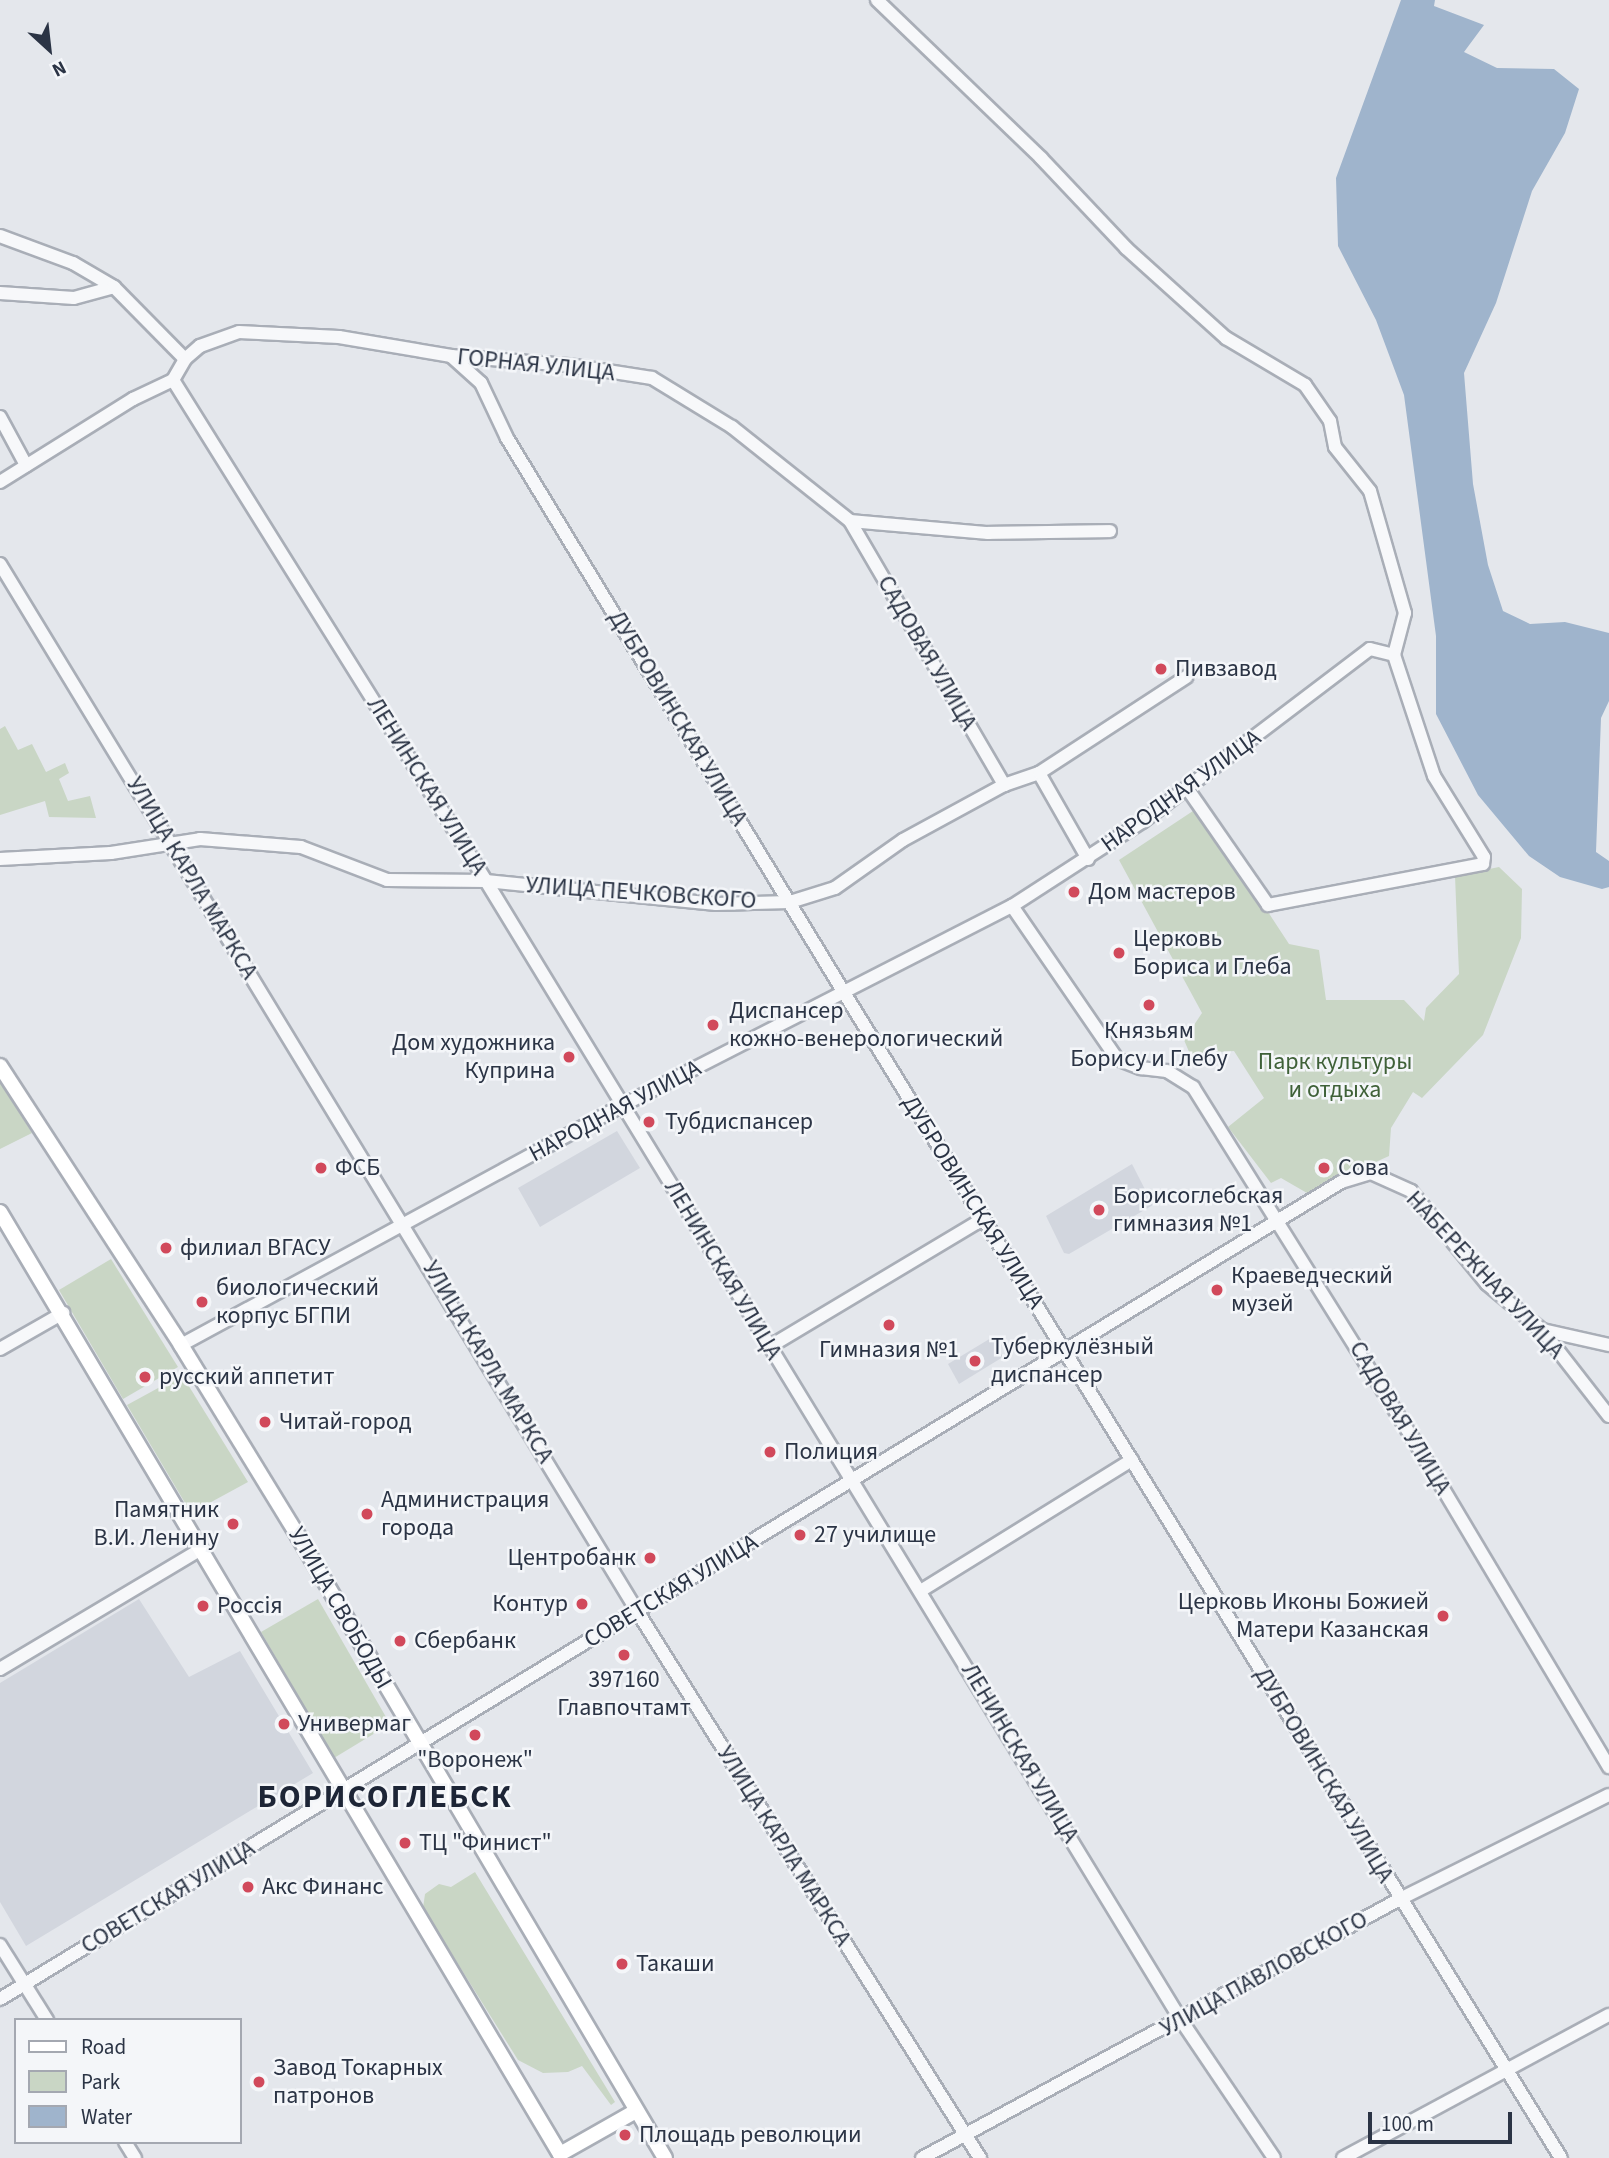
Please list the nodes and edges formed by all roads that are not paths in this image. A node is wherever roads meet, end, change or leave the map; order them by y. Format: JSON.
{"nodes":[{"id":1,"x":877,"y":0,"type":"edge"},
{"id":2,"x":0,"y":236,"type":"edge"},
{"id":3,"x":114,"y":286,"type":"junction"},
{"id":4,"x":0,"y":293,"type":"edge"},
{"id":5,"x":451,"y":356,"type":"junction"},
{"id":6,"x":185,"y":359,"type":"junction"},
{"id":7,"x":173,"y":380,"type":"junction"},
{"id":8,"x":0,"y":417,"type":"edge"},
{"id":9,"x":26,"y":465,"type":"junction"},
{"id":10,"x":0,"y":482,"type":"edge"},
{"id":11,"x":850,"y":521,"type":"junction"},
{"id":12,"x":1110,"y":531,"type":"dead end"},
{"id":13,"x":0,"y":564,"type":"edge"},
{"id":14,"x":1394,"y":655,"type":"junction"},
{"id":15,"x":1185,"y":677,"type":"dead end"},
{"id":16,"x":1039,"y":774,"type":"junction"},
{"id":17,"x":1004,"y":785,"type":"junction"},
{"id":18,"x":1187,"y":788,"type":"junction"},
{"id":19,"x":171,"y":845,"type":"junction"},
{"id":20,"x":0,"y":859,"type":"edge"},
{"id":21,"x":1088,"y":859,"type":"junction"},
{"id":22,"x":486,"y":881,"type":"junction"},
{"id":23,"x":790,"y":902,"type":"junction"},
{"id":24,"x":1012,"y":906,"type":"junction"},
{"id":25,"x":843,"y":991,"type":"junction"},
{"id":26,"x":0,"y":1066,"type":"edge"},
{"id":27,"x":623,"y":1105,"type":"junction"},
{"id":28,"x":1341,"y":1182,"type":"joint"},
{"id":29,"x":0,"y":1212,"type":"edge"},
{"id":30,"x":983,"y":1219,"type":"junction"},
{"id":31,"x":1278,"y":1220,"type":"junction"},
{"id":32,"x":404,"y":1224,"type":"junction"},
{"id":33,"x":62,"y":1313,"type":"junction"},
{"id":34,"x":1542,"y":1330,"type":"junction"},
{"id":35,"x":181,"y":1345,"type":"junction"},
{"id":36,"x":1609,"y":1345,"type":"edge"},
{"id":37,"x":769,"y":1346,"type":"junction"},
{"id":38,"x":0,"y":1349,"type":"edge"},
{"id":39,"x":1064,"y":1350,"type":"junction"},
{"id":40,"x":1609,"y":1416,"type":"edge"},
{"id":41,"x":1132,"y":1461,"type":"junction"},
{"id":42,"x":850,"y":1481,"type":"junction"},
{"id":43,"x":201,"y":1550,"type":"junction"},
{"id":44,"x":922,"y":1590,"type":"junction"},
{"id":45,"x":637,"y":1611,"type":"junction"},
{"id":46,"x":0,"y":1669,"type":"edge"},
{"id":47,"x":419,"y":1744,"type":"junction"},
{"id":48,"x":1609,"y":1767,"type":"edge"},
{"id":49,"x":342,"y":1791,"type":"junction"},
{"id":50,"x":1609,"y":1795,"type":"edge"},
{"id":51,"x":1400,"y":1899,"type":"junction"},
{"id":52,"x":0,"y":1945,"type":"edge"},
{"id":53,"x":24,"y":1984,"type":"junction"},
{"id":54,"x":0,"y":1999,"type":"edge"},
{"id":55,"x":1609,"y":2015,"type":"edge"},
{"id":56,"x":46,"y":2018,"type":"edge"},
{"id":57,"x":1181,"y":2020,"type":"junction"},
{"id":58,"x":1507,"y":2069,"type":"junction"},
{"id":59,"x":636,"y":2111,"type":"junction"},
{"id":60,"x":965,"y":2134,"type":"junction"},
{"id":61,"x":558,"y":2157,"type":"edge"},
{"id":62,"x":663,"y":2157,"type":"edge"},
{"id":63,"x":922,"y":2158,"type":"edge"},
{"id":64,"x":980,"y":2158,"type":"edge"},
{"id":65,"x":1274,"y":2158,"type":"edge"},
{"id":66,"x":1343,"y":2158,"type":"edge"},
{"id":67,"x":1561,"y":2158,"type":"edge"}],
"edges":[{"from":1,"to":14,"type":"street"},
{"from":2,"to":3,"type":"street"},
{"from":3,"to":4,"type":"street"},
{"from":3,"to":6,"type":"street"},
{"from":5,"to":6,"type":"street","name":"ГОРНАЯ УЛИЦА"},
{"from":5,"to":11,"type":"street","name":"ГОРНАЯ УЛИЦА"},
{"from":5,"to":23,"type":"street","name":"ДУБРОВИНСКАЯ УЛИЦА"},
{"from":6,"to":7,"type":"street","name":"ГОРНАЯ УЛИЦА"},
{"from":7,"to":9,"type":"street"},
{"from":7,"to":22,"type":"street","name":"ЛЕНИНСКАЯ УЛИЦА"},
{"from":8,"to":9,"type":"street"},
{"from":9,"to":10,"type":"street"},
{"from":11,"to":12,"type":"street"},
{"from":11,"to":17,"type":"street","name":"САДОВАЯ УЛИЦА"},
{"from":13,"to":19,"type":"street","name":"УЛИЦА КАРЛА МАРКСА"},
{"from":14,"to":18,"type":"street","name":"НАРОДНАЯ УЛИЦА"},
{"from":14,"to":18,"type":"street"},
{"from":15,"to":16,"type":"street","name":"УЛИЦА ПЕЧКОВСКОГО"},
{"from":16,"to":17,"type":"street","name":"УЛИЦА ПЕЧКОВСКОГО"},
{"from":16,"to":21,"type":"street"},
{"from":17,"to":23,"type":"street","name":"УЛИЦА ПЕЧКОВСКОГО"},
{"from":18,"to":21,"type":"street","name":"НАРОДНАЯ УЛИЦА"},
{"from":19,"to":20,"type":"street","name":"УЛИЦА ПЕЧКОВСКОГО"},
{"from":19,"to":22,"type":"street","name":"УЛИЦА ПЕЧКОВСКОГО"},
{"from":19,"to":32,"type":"street","name":"УЛИЦА КАРЛА МАРКСА"},
{"from":21,"to":24,"type":"street","name":"НАРОДНАЯ УЛИЦА"},
{"from":22,"to":23,"type":"street","name":"УЛИЦА ПЕЧКОВСКОГО"},
{"from":22,"to":27,"type":"street","name":"ЛЕНИНСКАЯ УЛИЦА"},
{"from":23,"to":25,"type":"street","name":"ДУБРОВИНСКАЯ УЛИЦА"},
{"from":24,"to":25,"type":"street","name":"НАРОДНАЯ УЛИЦА"},
{"from":24,"to":31,"type":"street","name":"САДОВАЯ УЛИЦА"},
{"from":25,"to":27,"type":"street","name":"НАРОДНАЯ УЛИЦА"},
{"from":25,"to":30,"type":"street","name":"ДУБРОВИНСКАЯ УЛИЦА"},
{"from":26,"to":35,"type":"main road","name":"УЛИЦА СВОБОДЫ"},
{"from":27,"to":32,"type":"street","name":"НАРОДНАЯ УЛИЦА"},
{"from":27,"to":37,"type":"street","name":"ЛЕНИНСКАЯ УЛИЦА"},
{"from":28,"to":31,"type":"street","name":"СОВЕТСКАЯ УЛИЦА"},
{"from":28,"to":34,"type":"street","name":"НАБЕРЕЖНАЯ УЛИЦА"},
{"from":29,"to":33,"type":"main road"},
{"from":30,"to":37,"type":"street"},
{"from":30,"to":39,"type":"street","name":"ДУБРОВИНСКАЯ УЛИЦА"},
{"from":31,"to":39,"type":"street","name":"СОВЕТСКАЯ УЛИЦА"},
{"from":31,"to":48,"type":"street","name":"САДОВАЯ УЛИЦА"},
{"from":32,"to":35,"type":"street","name":"НАРОДНАЯ УЛИЦА"},
{"from":32,"to":45,"type":"street","name":"УЛИЦА КАРЛА МАРКСА"},
{"from":33,"to":38,"type":"street"},
{"from":33,"to":43,"type":"main road"},
{"from":34,"to":36,"type":"street"},
{"from":34,"to":40,"type":"street","name":"НАБЕРЕЖНАЯ УЛИЦА"},
{"from":35,"to":47,"type":"main road","name":"УЛИЦА СВОБОДЫ"},
{"from":37,"to":42,"type":"street","name":"ЛЕНИНСКАЯ УЛИЦА"},
{"from":39,"to":41,"type":"street","name":"ДУБРОВИНСКАЯ УЛИЦА"},
{"from":39,"to":42,"type":"street","name":"СОВЕТСКАЯ УЛИЦА"},
{"from":41,"to":44,"type":"street"},
{"from":41,"to":51,"type":"street","name":"ДУБРОВИНСКАЯ УЛИЦА"},
{"from":42,"to":44,"type":"street","name":"ЛЕНИНСКАЯ УЛИЦА"},
{"from":42,"to":45,"type":"street","name":"СОВЕТСКАЯ УЛИЦА"},
{"from":43,"to":46,"type":"street"},
{"from":43,"to":49,"type":"main road"},
{"from":44,"to":57,"type":"street","name":"ЛЕНИНСКАЯ УЛИЦА"},
{"from":45,"to":47,"type":"street","name":"СОВЕТСКАЯ УЛИЦА"},
{"from":45,"to":60,"type":"street","name":"УЛИЦА КАРЛА МАРКСА"},
{"from":47,"to":49,"type":"street","name":"СОВЕТСКАЯ УЛИЦА"},
{"from":47,"to":59,"type":"main road","name":"УЛИЦА СВОБОДЫ"},
{"from":49,"to":53,"type":"street","name":"СОВЕТСКАЯ УЛИЦА"},
{"from":49,"to":61,"type":"main road"},
{"from":50,"to":51,"type":"street","name":"УЛИЦА ПАВЛОВСКОГО"},
{"from":51,"to":57,"type":"street","name":"УЛИЦА ПАВЛОВСКОГО"},
{"from":51,"to":58,"type":"street","name":"ДУБРОВИНСКАЯ УЛИЦА"},
{"from":52,"to":53,"type":"street"},
{"from":53,"to":54,"type":"street","name":"СОВЕТСКАЯ УЛИЦА"},
{"from":53,"to":56,"type":"street"},
{"from":55,"to":58,"type":"street"},
{"from":57,"to":60,"type":"street","name":"УЛИЦА ПАВЛОВСКОГО"},
{"from":57,"to":65,"type":"street","name":"ЛЕНИНСКАЯ УЛИЦА"},
{"from":58,"to":66,"type":"street"},
{"from":58,"to":67,"type":"street","name":"ДУБРОВИНСКАЯ УЛИЦА"},
{"from":59,"to":61,"type":"main road"},
{"from":59,"to":62,"type":"main road","name":"УЛИЦА СВОБОДЫ"},
{"from":60,"to":63,"type":"street","name":"УЛИЦА ПАВЛОВСКОГО"},
{"from":60,"to":64,"type":"street","name":"УЛИЦА КАРЛА МАРКСА"}]}
